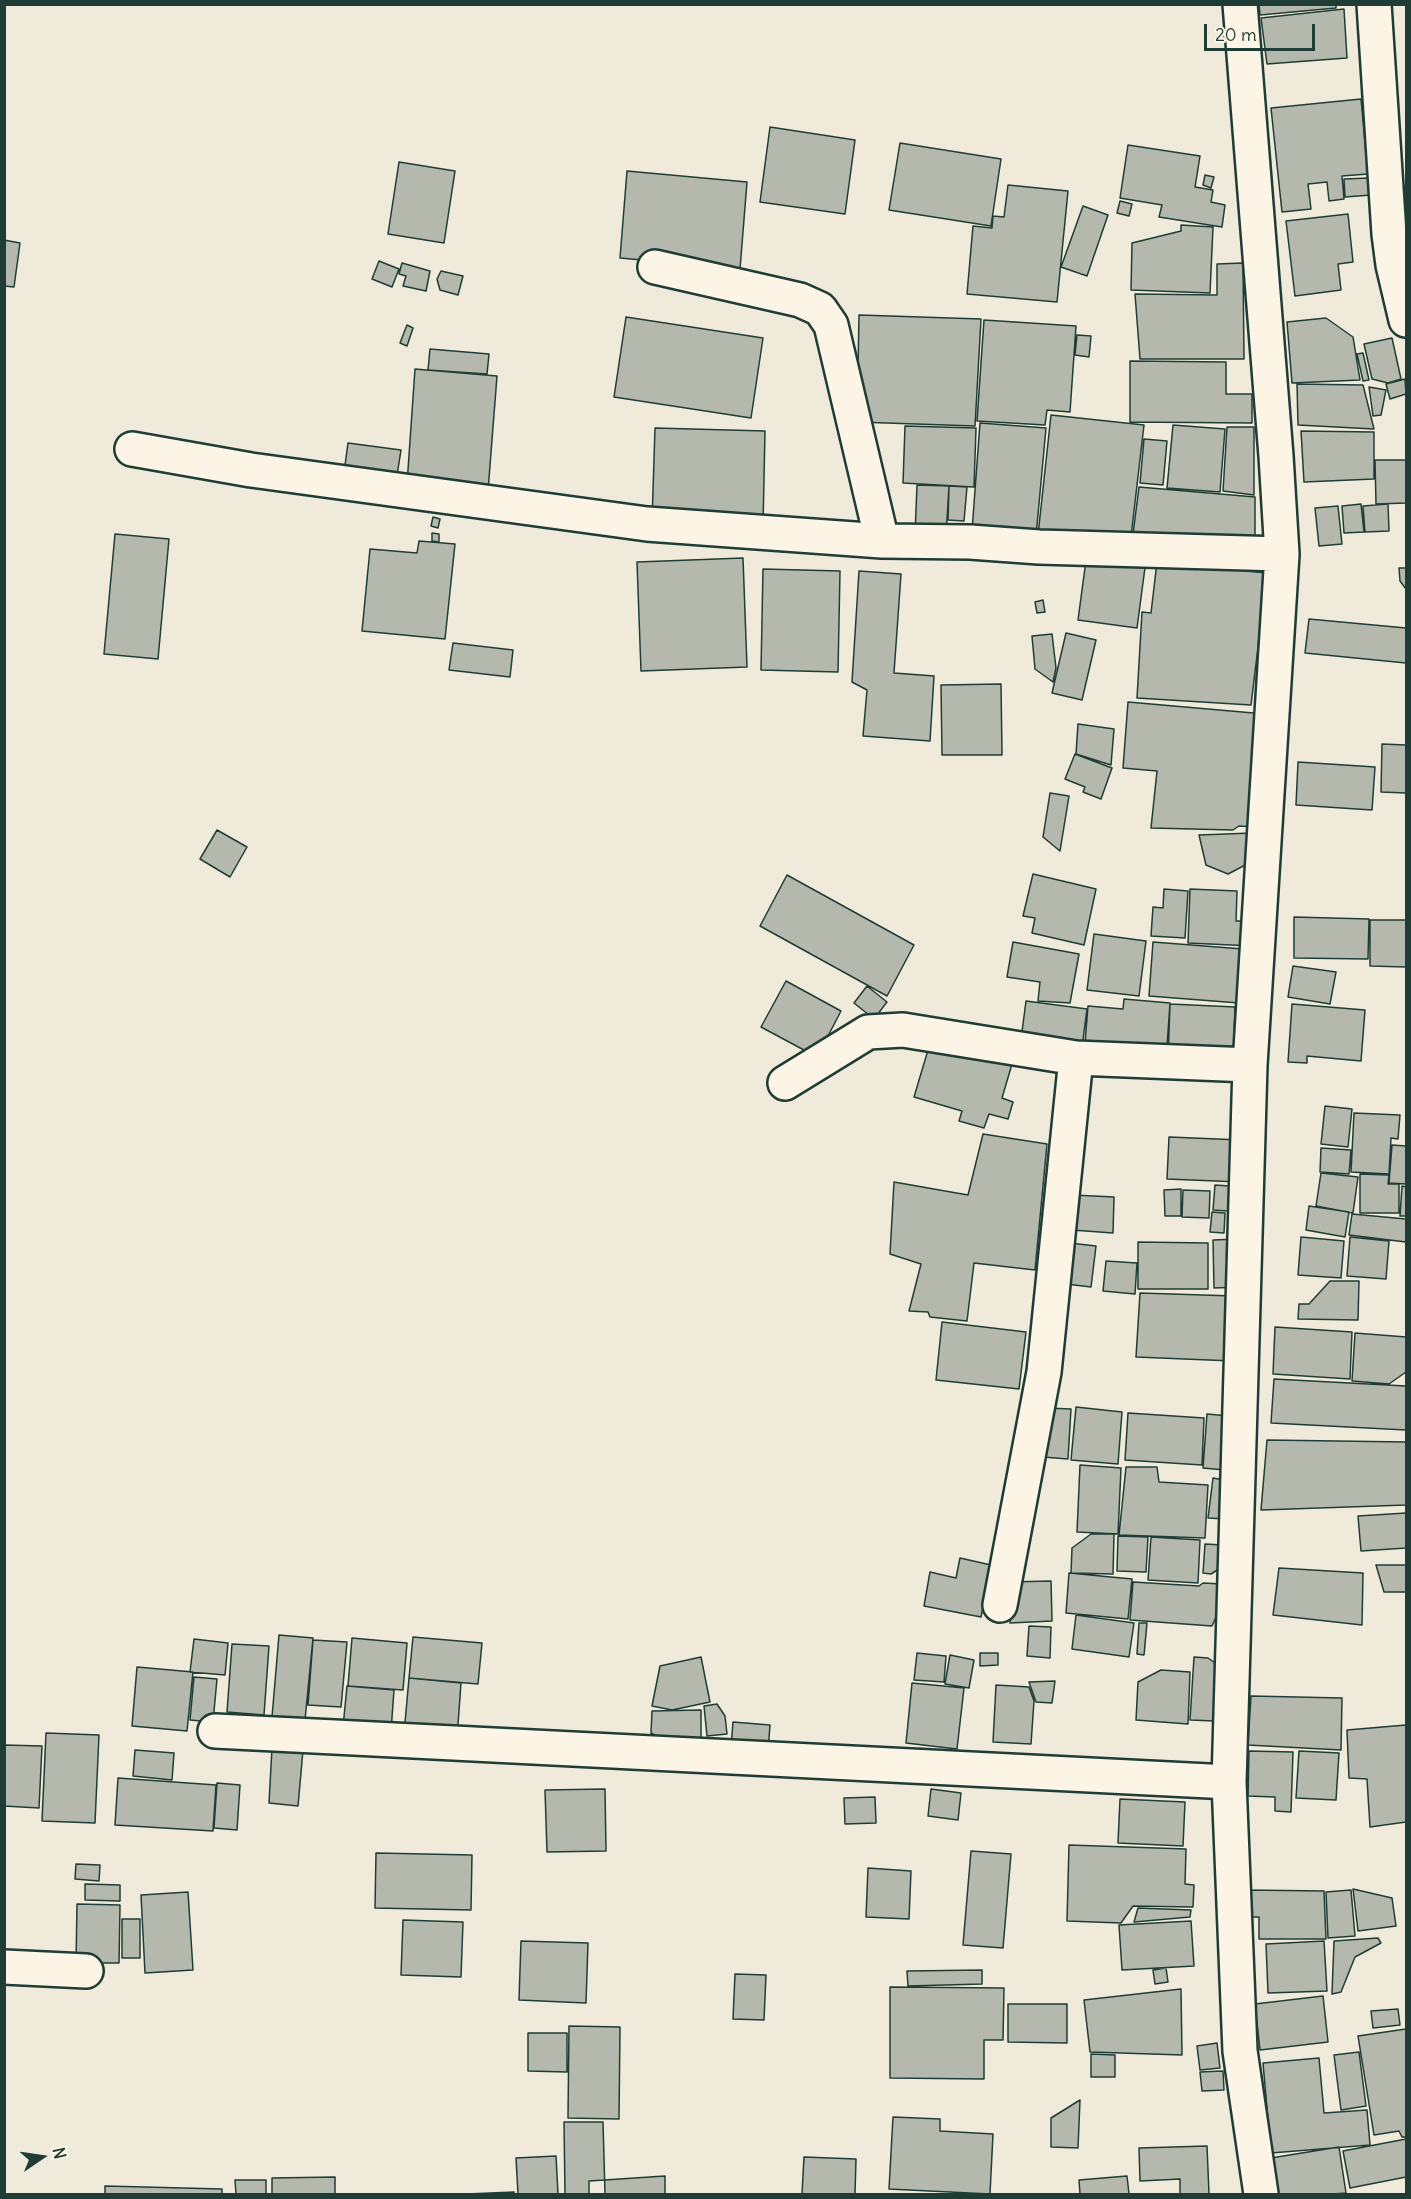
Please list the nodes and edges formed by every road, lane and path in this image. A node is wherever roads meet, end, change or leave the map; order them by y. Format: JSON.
{"nodes":[{"id":1,"x":1240,"y":4,"type":"edge"},
{"id":2,"x":1374,"y":4,"type":"edge"},
{"id":3,"x":655,"y":267,"type":"dead end"},
{"id":4,"x":1404,"y":302,"type":"edge"},
{"id":5,"x":132,"y":449,"type":"dead end"},
{"id":6,"x":882,"y":541,"type":"junction"},
{"id":7,"x":1282,"y":554,"type":"junction"},
{"id":8,"x":1076,"y":1058,"type":"junction"},
{"id":9,"x":1250,"y":1065,"type":"junction"},
{"id":10,"x":785,"y":1083,"type":"dead end"},
{"id":11,"x":1000,"y":1605,"type":"dead end"},
{"id":12,"x":215,"y":1731,"type":"dead end"},
{"id":13,"x":1229,"y":1782,"type":"junction"},
{"id":14,"x":4,"y":1967,"type":"edge"},
{"id":15,"x":86,"y":1971,"type":"dead end"},
{"id":16,"x":1261,"y":2194,"type":"edge"}],
"edges":[{"from":1,"to":7,"type":"street"},
{"from":2,"to":4,"type":"street"},
{"from":3,"to":6,"type":"street"},
{"from":5,"to":6,"type":"street"},
{"from":6,"to":7,"type":"street"},
{"from":7,"to":9,"type":"street"},
{"from":8,"to":9,"type":"street"},
{"from":8,"to":10,"type":"street"},
{"from":8,"to":11,"type":"street"},
{"from":9,"to":13,"type":"street"},
{"from":12,"to":13,"type":"street"},
{"from":13,"to":16,"type":"street"},
{"from":14,"to":15,"type":"street"}]}
